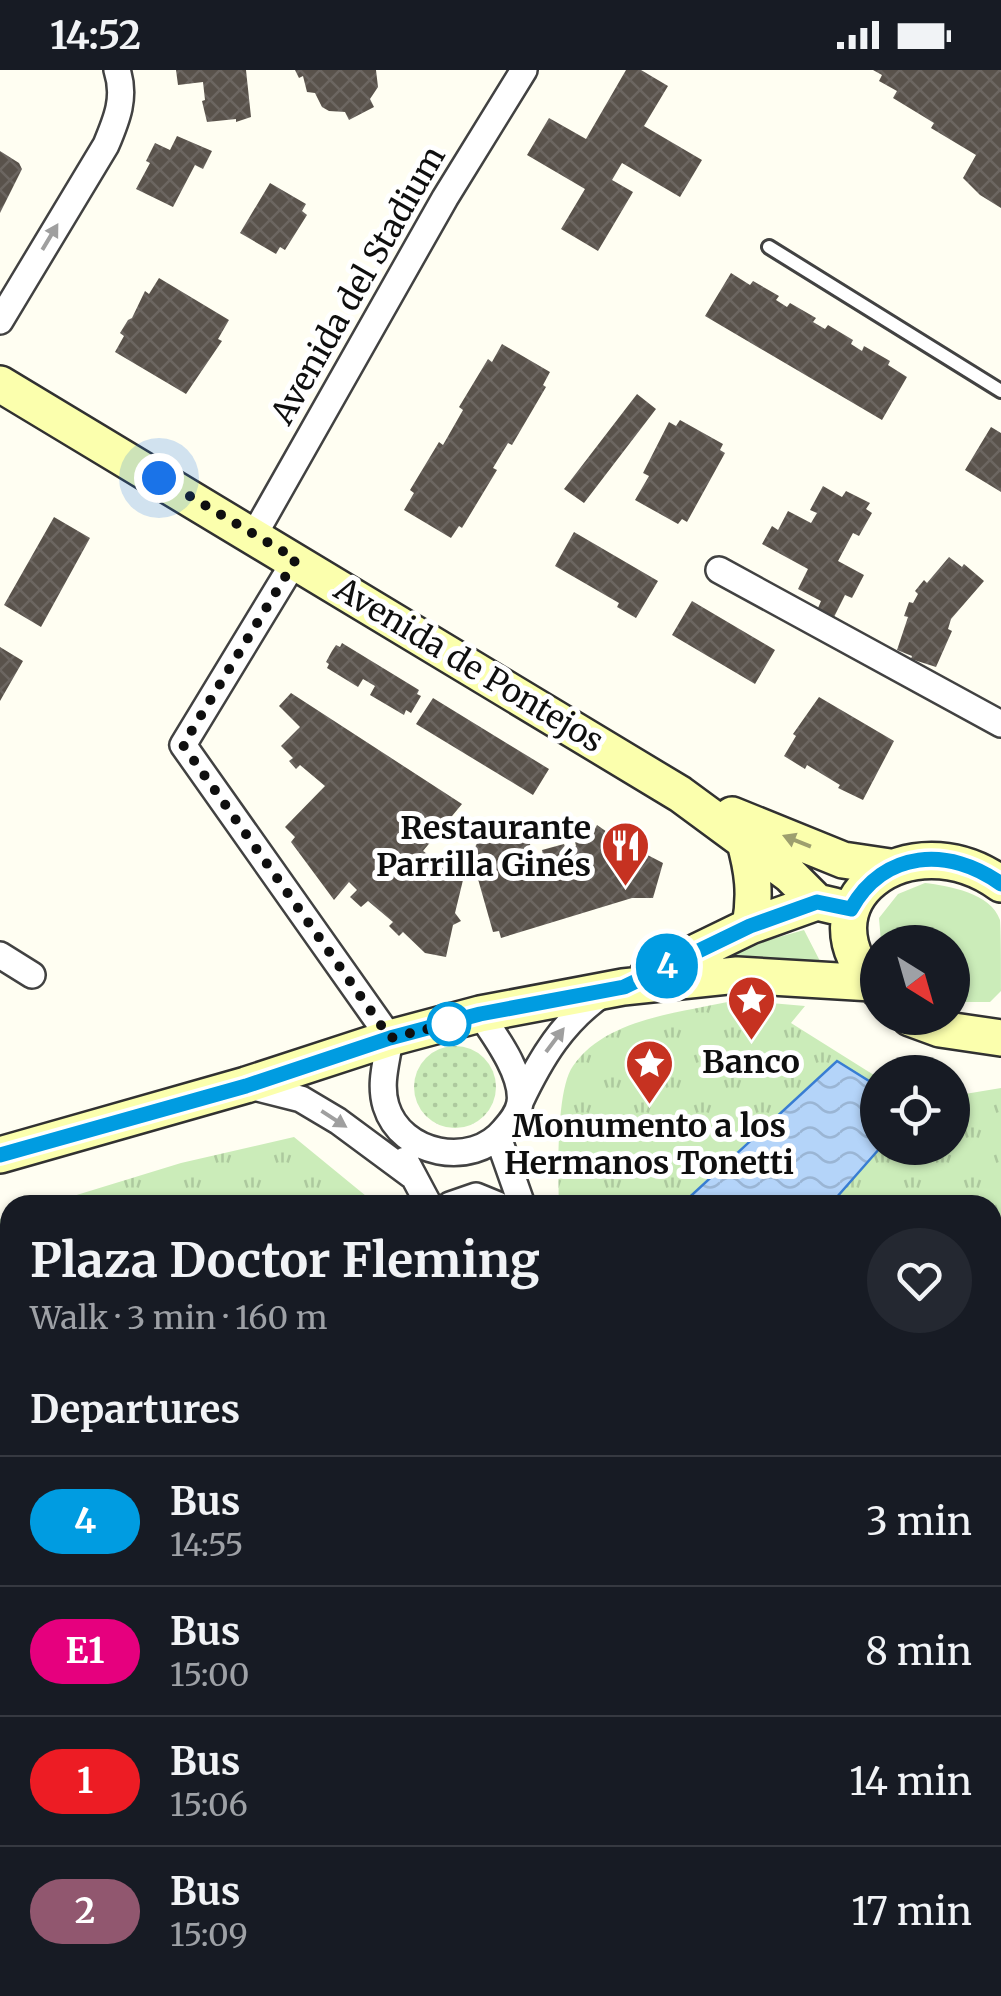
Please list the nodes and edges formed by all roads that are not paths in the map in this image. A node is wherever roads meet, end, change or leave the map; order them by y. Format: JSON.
{"nodes":[{"id":1,"x":118,"y":70,"type":"edge"},
{"id":2,"x":524,"y":70,"type":"edge"},
{"id":3,"x":769,"y":247,"type":"dead end"},
{"id":4,"x":0,"y":321,"type":"edge"},
{"id":5,"x":0,"y":384,"type":"edge"},
{"id":6,"x":1001,"y":391,"type":"edge"},
{"id":7,"x":254,"y":535,"type":"junction"},
{"id":8,"x":296,"y":559,"type":"junction"},
{"id":9,"x":719,"y":570,"type":"dead end"},
{"id":10,"x":1001,"y":724,"type":"edge"},
{"id":11,"x":680,"y":794,"type":"junction"},
{"id":12,"x":744,"y":840,"type":"junction"},
{"id":13,"x":890,"y":867,"type":"junction"},
{"id":14,"x":995,"y":871,"type":"edge"},
{"id":15,"x":834,"y":906,"type":"junction"},
{"id":16,"x":750,"y":926,"type":"junction"},
{"id":17,"x":0,"y":955,"type":"edge"},
{"id":18,"x":860,"y":963,"type":"edge"},
{"id":19,"x":32,"y":975,"type":"dead end"},
{"id":20,"x":860,"y":985,"type":"edge"},
{"id":21,"x":615,"y":989,"type":"junction"},
{"id":22,"x":480,"y":1014,"type":"junction"},
{"id":23,"x":390,"y":1038,"type":"junction"},
{"id":24,"x":246,"y":1086,"type":"junction"},
{"id":25,"x":520,"y":1102,"type":"junction"},
{"id":26,"x":387,"y":1108,"type":"junction"},
{"id":27,"x":498,"y":1137,"type":"junction"},
{"id":28,"x":0,"y":1155,"type":"edge"},
{"id":29,"x":412,"y":1175,"type":"junction"},
{"id":30,"x":423,"y":1195,"type":"edge"},
{"id":31,"x":518,"y":1195,"type":"edge"}],
"edges":[{"from":4,"to":1,"type":"street","one_way":true},
{"from":2,"to":7,"type":"street","name":"Avenida del Stadium"},
{"from":3,"to":6,"type":"lane"},
{"from":5,"to":7,"type":"main road","name":"Avenida de Pontejos"},
{"from":7,"to":8,"type":"main road","name":"Avenida de Pontejos"},
{"from":8,"to":11,"type":"main road","name":"Avenida de Pontejos"},
{"from":8,"to":23,"type":"street"},
{"from":9,"to":10,"type":"street"},
{"from":11,"to":12,"type":"main road","name":"Avenida de Pontejos"},
{"from":13,"to":11,"type":"main road","name":"Avenida de Pontejos","one_way":true},
{"from":12,"to":15,"type":"main road","name":"Avenida de Pontejos"},
{"from":12,"to":16,"type":"main road"},
{"from":13,"to":14,"type":"main road","name":"Avenida de Pontejos"},
{"from":13,"to":15,"type":"main road"},
{"from":15,"to":16,"type":"main road"},
{"from":15,"to":18,"type":"main road"},
{"from":16,"to":21,"type":"main road"},
{"from":17,"to":19,"type":"street"},
{"from":20,"to":21,"type":"main road"},
{"from":21,"to":22,"type":"main road"},
{"from":25,"to":21,"type":"street","one_way":true},
{"from":22,"to":23,"type":"main road"},
{"from":22,"to":25,"type":"street"},
{"from":23,"to":24,"type":"main road"},
{"from":23,"to":26,"type":"street"},
{"from":24,"to":28,"type":"main road"},
{"from":24,"to":29,"type":"street","one_way":true},
{"from":25,"to":27,"type":"street"},
{"from":26,"to":27,"type":"street"},
{"from":26,"to":29,"type":"street"},
{"from":27,"to":31,"type":"street"},
{"from":29,"to":30,"type":"street"}]}
